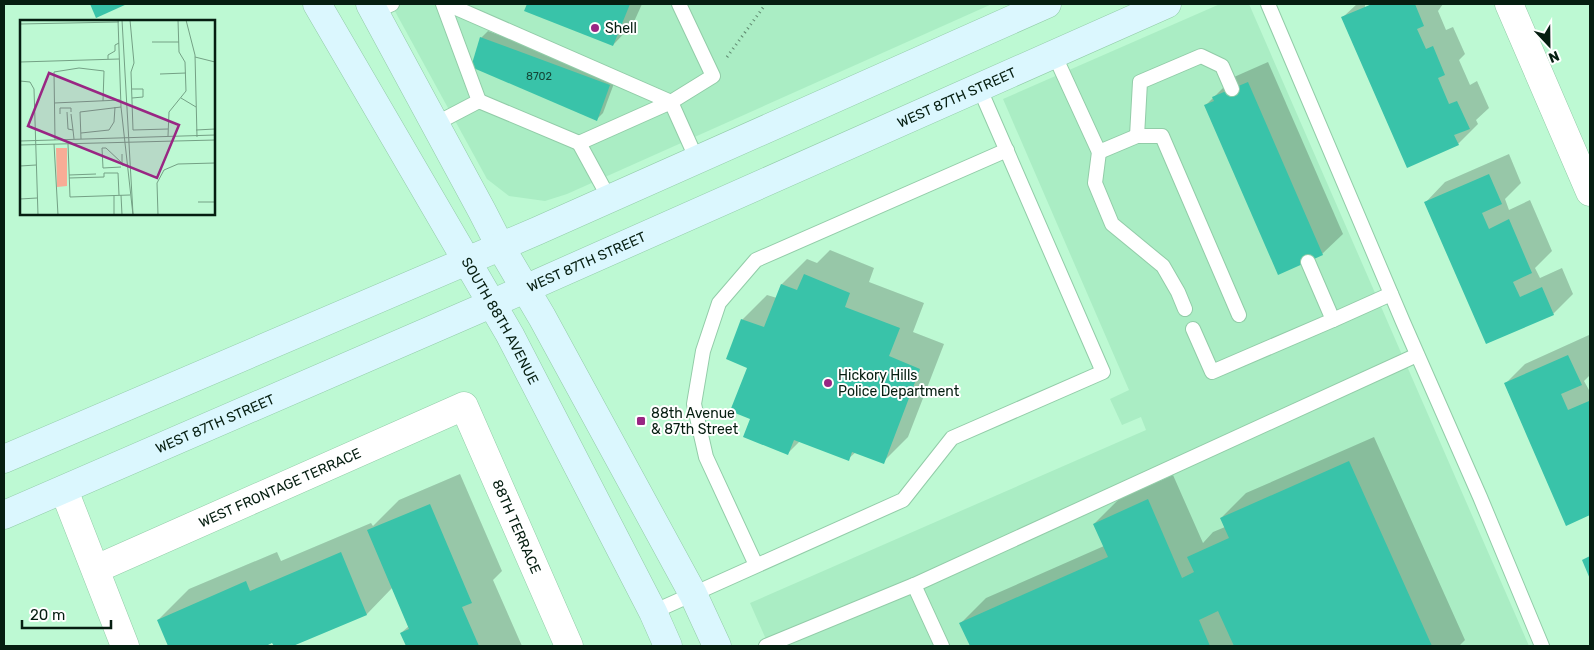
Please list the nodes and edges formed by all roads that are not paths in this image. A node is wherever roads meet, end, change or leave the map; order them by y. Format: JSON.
{"nodes":[{"id":1,"x":317,"y":4,"type":"edge"},
{"id":2,"x":445,"y":4,"type":"edge"},
{"id":3,"x":679,"y":4,"type":"edge"},
{"id":4,"x":1047,"y":4,"type":"edge"},
{"id":5,"x":1166,"y":4,"type":"edge"},
{"id":6,"x":1268,"y":4,"type":"edge"},
{"id":7,"x":1509,"y":4,"type":"edge"},
{"id":8,"x":379,"y":6,"type":"edge"},
{"id":9,"x":1054,"y":54,"type":"junction"},
{"id":10,"x":979,"y":87,"type":"junction"},
{"id":11,"x":1232,"y":88,"type":"dead end"},
{"id":12,"x":479,"y":101,"type":"junction"},
{"id":13,"x":671,"y":102,"type":"junction"},
{"id":14,"x":435,"y":124,"type":"junction"},
{"id":15,"x":1138,"y":136,"type":"junction"},
{"id":16,"x":579,"y":143,"type":"junction"},
{"id":17,"x":1006,"y":150,"type":"junction"},
{"id":18,"x":1099,"y":152,"type":"junction"},
{"id":19,"x":696,"y":160,"type":"junction"},
{"id":20,"x":1590,"y":192,"type":"edge"},
{"id":21,"x":609,"y":198,"type":"junction"},
{"id":22,"x":500,"y":246,"type":"junction"},
{"id":23,"x":466,"y":260,"type":"junction"},
{"id":24,"x":1308,"y":262,"type":"dead end"},
{"id":25,"x":524,"y":289,"type":"junction"},
{"id":26,"x":1391,"y":294,"type":"junction"},
{"id":27,"x":491,"y":304,"type":"junction"},
{"id":28,"x":1185,"y":309,"type":"dead end"},
{"id":29,"x":1239,"y":315,"type":"dead end"},
{"id":30,"x":1333,"y":320,"type":"junction"},
{"id":31,"x":1193,"y":329,"type":"dead end"},
{"id":32,"x":1417,"y":355,"type":"junction"},
{"id":33,"x":464,"y":406,"type":"joint"},
{"id":34,"x":4,"y":459,"type":"edge"},
{"id":35,"x":64,"y":490,"type":"junction"},
{"id":36,"x":4,"y":515,"type":"edge"},
{"id":37,"x":756,"y":565,"type":"junction"},
{"id":38,"x":96,"y":569,"type":"junction"},
{"id":39,"x":914,"y":586,"type":"junction"},
{"id":40,"x":693,"y":594,"type":"junction"},
{"id":41,"x":653,"y":612,"type":"junction"},
{"id":42,"x":125,"y":646,"type":"edge"},
{"id":43,"x":569,"y":646,"type":"edge"},
{"id":44,"x":668,"y":646,"type":"edge"},
{"id":45,"x":717,"y":646,"type":"edge"},
{"id":46,"x":766,"y":646,"type":"edge"},
{"id":47,"x":942,"y":646,"type":"edge"},
{"id":48,"x":1542,"y":646,"type":"edge"}],
"edges":[{"from":1,"to":23,"type":"main road","name":"SOUTH 88TH AVENUE"},
{"from":2,"to":12,"type":"lane"},
{"from":2,"to":13,"type":"lane"},
{"from":3,"to":13,"type":"lane"},
{"from":4,"to":19,"type":"main road"},
{"from":5,"to":9,"type":"main road","name":"WEST 87TH STREET"},
{"from":6,"to":26,"type":"lane"},
{"from":7,"to":20,"type":"street"},
{"from":8,"to":14,"type":"main road"},
{"from":9,"to":10,"type":"main road","name":"WEST 87TH STREET"},
{"from":9,"to":18,"type":"lane"},
{"from":10,"to":17,"type":"lane"},
{"from":10,"to":25,"type":"main road","name":"WEST 87TH STREET"},
{"from":11,"to":15,"type":"lane"},
{"from":12,"to":14,"type":"lane"},
{"from":12,"to":16,"type":"lane"},
{"from":13,"to":16,"type":"lane"},
{"from":13,"to":19,"type":"lane"},
{"from":14,"to":22,"type":"main road"},
{"from":15,"to":18,"type":"lane"},
{"from":15,"to":29,"type":"lane"},
{"from":16,"to":21,"type":"lane"},
{"from":17,"to":37,"type":"lane"},
{"from":17,"to":37,"type":"lane"},
{"from":18,"to":28,"type":"lane"},
{"from":19,"to":21,"type":"main road"},
{"from":21,"to":22,"type":"main road"},
{"from":22,"to":23,"type":"main road"},
{"from":22,"to":25,"type":"main road"},
{"from":23,"to":27,"type":"main road","name":"SOUTH 88TH AVENUE"},
{"from":23,"to":34,"type":"main road"},
{"from":24,"to":30,"type":"lane"},
{"from":25,"to":27,"type":"main road","name":"WEST 87TH STREET"},
{"from":25,"to":40,"type":"main road"},
{"from":26,"to":30,"type":"lane"},
{"from":26,"to":32,"type":"lane"},
{"from":27,"to":35,"type":"main road","name":"WEST 87TH STREET"},
{"from":27,"to":41,"type":"main road","name":"SOUTH 88TH AVENUE"},
{"from":30,"to":31,"type":"lane"},
{"from":32,"to":39,"type":"lane"},
{"from":32,"to":48,"type":"lane"},
{"from":33,"to":38,"type":"street","name":"WEST FRONTAGE TERRACE"},
{"from":33,"to":43,"type":"street","name":"88TH TERRACE"},
{"from":35,"to":36,"type":"main road","name":"WEST 87TH STREET"},
{"from":35,"to":38,"type":"street"},
{"from":37,"to":40,"type":"lane"},
{"from":38,"to":42,"type":"street"},
{"from":39,"to":46,"type":"lane"},
{"from":39,"to":47,"type":"lane"},
{"from":40,"to":41,"type":"lane"},
{"from":40,"to":45,"type":"main road"},
{"from":41,"to":44,"type":"main road","name":"SOUTH 88TH AVENUE"}]}
